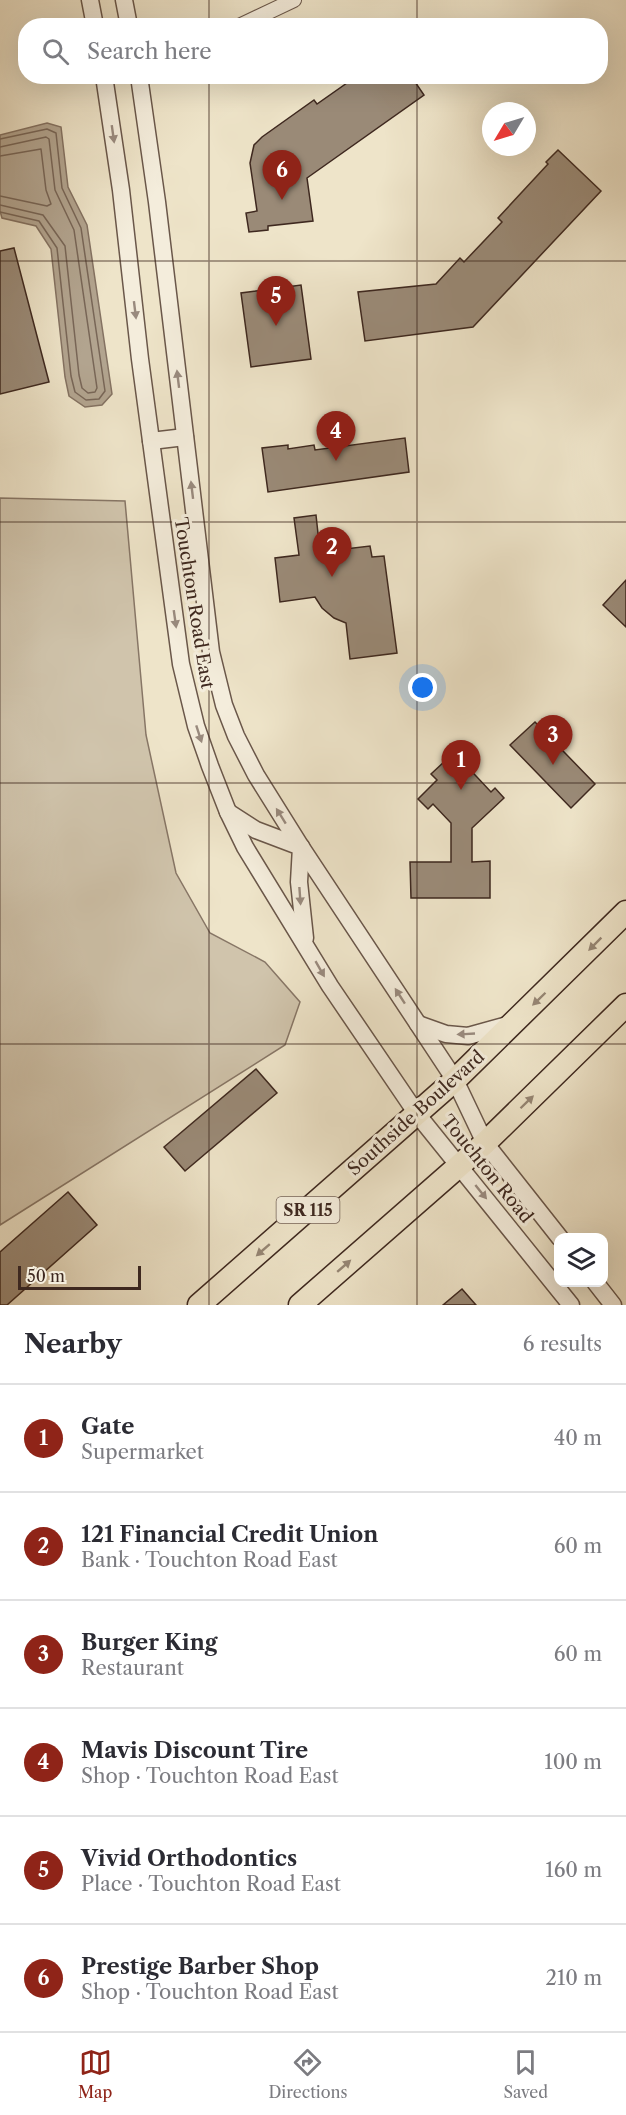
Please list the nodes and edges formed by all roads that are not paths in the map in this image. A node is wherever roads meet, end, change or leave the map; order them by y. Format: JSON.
{"nodes":[{"id":1,"x":90,"y":0,"type":"edge"},
{"id":2,"x":124,"y":0,"type":"edge"},
{"id":3,"x":294,"y":0,"type":"edge"},
{"id":4,"x":93,"y":18,"type":"edge"},
{"id":5,"x":127,"y":18,"type":"edge"},
{"id":6,"x":255,"y":18,"type":"edge"},
{"id":7,"x":105,"y":84,"type":"edge"},
{"id":8,"x":140,"y":84,"type":"edge"},
{"id":9,"x":185,"y":437,"type":"junction"},
{"id":10,"x":151,"y":441,"type":"junction"},
{"id":11,"x":228,"y":812,"type":"junction"},
{"id":12,"x":300,"y":847,"type":"junction"},
{"id":13,"x":626,"y":912,"type":"edge"},
{"id":14,"x":306,"y":945,"type":"junction"},
{"id":15,"x":626,"y":1005,"type":"edge"},
{"id":16,"x":514,"y":1023,"type":"junction"},
{"id":17,"x":418,"y":1024,"type":"junction"},
{"id":18,"x":455,"y":1080,"type":"junction"},
{"id":19,"x":417,"y":1114,"type":"junction"},
{"id":20,"x":485,"y":1143,"type":"junction"},
{"id":21,"x":460,"y":1166,"type":"junction"},
{"id":22,"x":556,"y":1233,"type":"edge"},
{"id":23,"x":599,"y":1287,"type":"edge"},
{"id":24,"x":199,"y":1305,"type":"edge"},
{"id":25,"x":300,"y":1305,"type":"edge"},
{"id":26,"x":571,"y":1305,"type":"edge"},
{"id":27,"x":613,"y":1305,"type":"edge"}],
"edges":[{"from":1,"to":4,"type":"street"},
{"from":2,"to":5,"type":"street"},
{"from":3,"to":6,"type":"street"},
{"from":7,"to":10,"type":"street","name":"Touchton Road East","one_way":true},
{"from":9,"to":8,"type":"street","name":"Touchton Road East","one_way":true},
{"from":9,"to":10,"type":"street"},
{"from":12,"to":9,"type":"street","name":"Touchton Road East","one_way":true},
{"from":10,"to":11,"type":"street","name":"Touchton Road East","one_way":true},
{"from":11,"to":12,"type":"street"},
{"from":11,"to":14,"type":"street","name":"Touchton Road East"},
{"from":12,"to":14,"type":"street","one_way":true},
{"from":17,"to":12,"type":"street","name":"Touchton Road East","one_way":true},
{"from":13,"to":16,"type":"highway","name":"Southside Boulevard","number":"SR 115","one_way":true},
{"from":14,"to":19,"type":"street","name":"Touchton Road East","one_way":true},
{"from":20,"to":15,"type":"highway","one_way":true},
{"from":16,"to":17,"type":"street","one_way":true},
{"from":16,"to":18,"type":"highway","name":"Southside Boulevard","number":"SR 115"},
{"from":17,"to":18,"type":"street","name":"Touchton Road East"},
{"from":18,"to":19,"type":"highway","name":"Southside Boulevard","number":"SR 115"},
{"from":18,"to":20,"type":"street","name":"Touchton Road"},
{"from":19,"to":21,"type":"street","name":"Touchton Road"},
{"from":19,"to":24,"type":"highway","name":"Southside Boulevard","number":"SR 115","one_way":true},
{"from":20,"to":21,"type":"highway"},
{"from":20,"to":22,"type":"street","name":"Touchton Road"},
{"from":25,"to":21,"type":"highway","one_way":true},
{"from":21,"to":26,"type":"street","name":"Touchton Road","one_way":true},
{"from":23,"to":27,"type":"street"}]}
